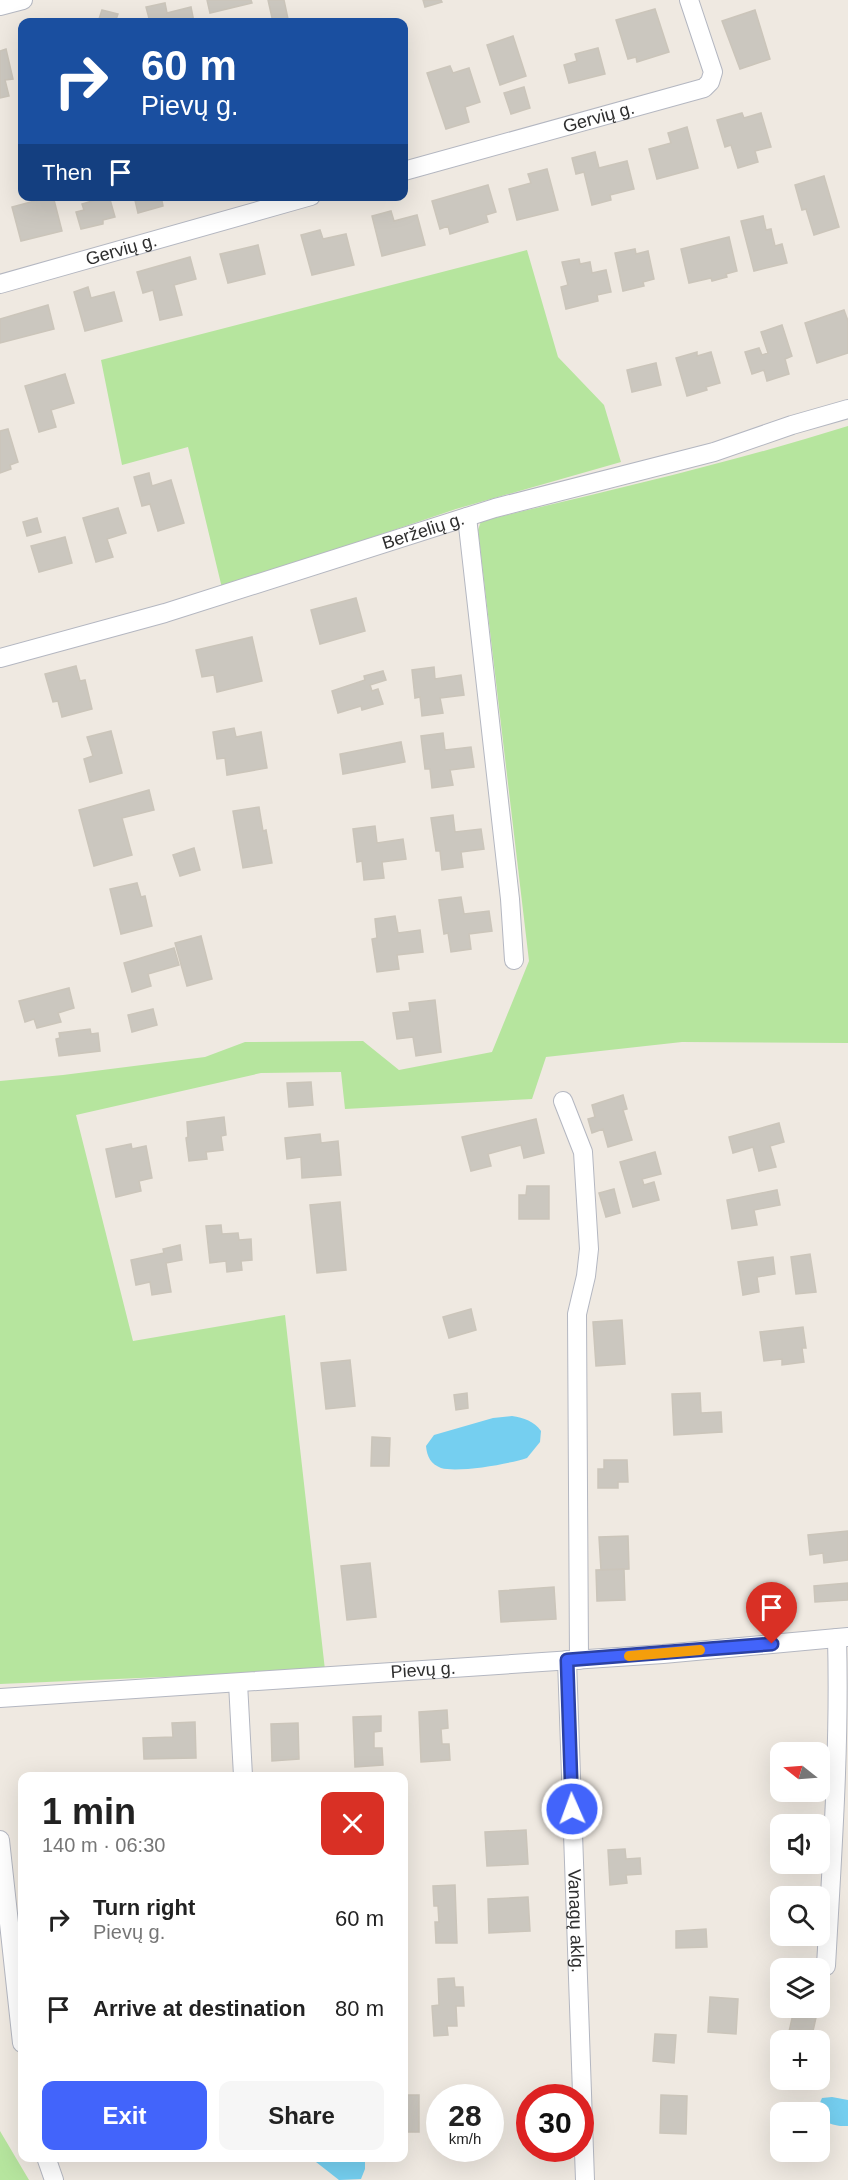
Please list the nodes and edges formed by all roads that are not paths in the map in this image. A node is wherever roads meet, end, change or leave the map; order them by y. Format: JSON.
{"nodes":[{"id":1,"x":23,"y":0,"type":"edge"},
{"id":2,"x":689,"y":0,"type":"edge"},
{"id":3,"x":0,"y":6,"type":"edge"},
{"id":4,"x":408,"y":170,"type":"edge"},
{"id":5,"x":293,"y":201,"type":"edge"},
{"id":6,"x":0,"y":284,"type":"edge"},
{"id":7,"x":848,"y":409,"type":"edge"},
{"id":8,"x":467,"y":517,"type":"junction"},
{"id":9,"x":0,"y":658,"type":"edge"},
{"id":10,"x":514,"y":960,"type":"dead end"},
{"id":11,"x":563,"y":1101,"type":"dead end"},
{"id":12,"x":842,"y":1638,"type":"edge"},
{"id":13,"x":573,"y":1660,"type":"junction"},
{"id":14,"x":238,"y":1683,"type":"junction"},
{"id":15,"x":0,"y":1698,"type":"edge"},
{"id":16,"x":243,"y":1772,"type":"edge"},
{"id":17,"x":0,"y":1840,"type":"edge"},
{"id":18,"x":826,"y":1958,"type":"edge"},
{"id":19,"x":18,"y":2006,"type":"edge"},
{"id":20,"x":48,"y":2162,"type":"edge"},
{"id":21,"x":54,"y":2180,"type":"edge"},
{"id":22,"x":585,"y":2180,"type":"edge"}],
"edges":[{"from":1,"to":3,"type":"street"},
{"from":2,"to":4,"type":"street","name":"Gervių g."},
{"from":5,"to":6,"type":"street","name":"Gervių g."},
{"from":7,"to":8,"type":"street","name":"Berželių g."},
{"from":8,"to":9,"type":"street","name":"Berželių g."},
{"from":8,"to":10,"type":"street"},
{"from":11,"to":13,"type":"street","name":"Vanagų aklg."},
{"from":12,"to":13,"type":"street","name":"Pievų g."},
{"from":12,"to":18,"type":"street"},
{"from":13,"to":14,"type":"street","name":"Pievų g."},
{"from":13,"to":22,"type":"street","name":"Vanagų aklg."},
{"from":14,"to":15,"type":"street","name":"Pievų g."},
{"from":14,"to":16,"type":"street"},
{"from":17,"to":19,"type":"street"},
{"from":20,"to":21,"type":"street"}]}
